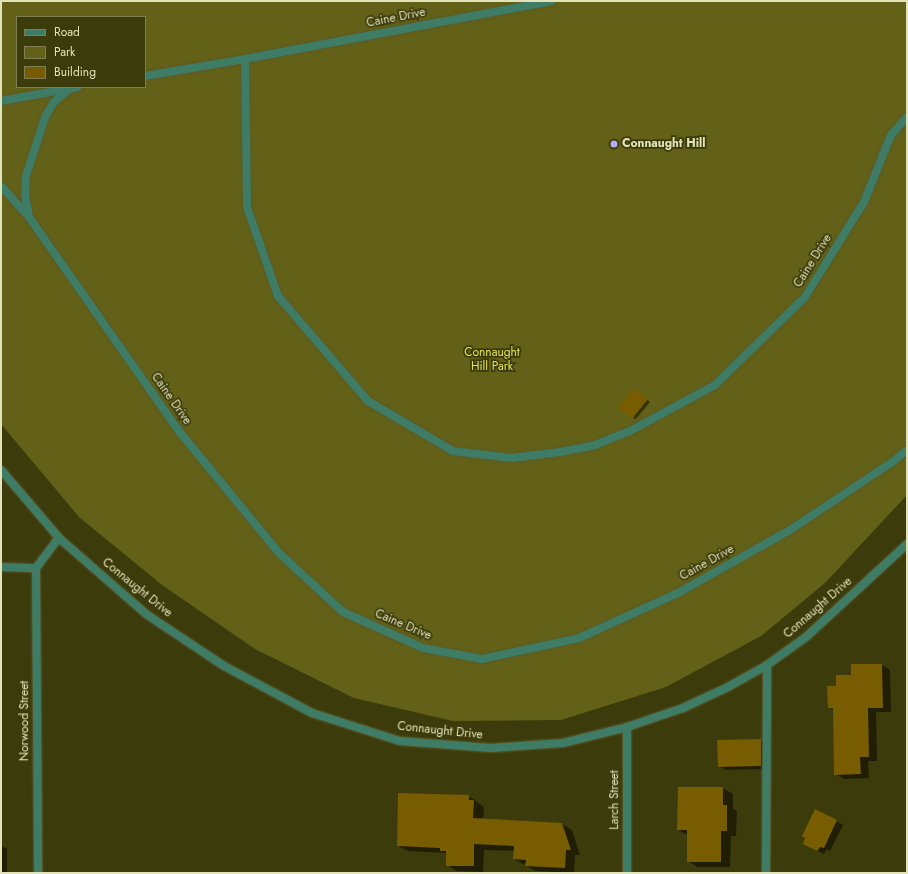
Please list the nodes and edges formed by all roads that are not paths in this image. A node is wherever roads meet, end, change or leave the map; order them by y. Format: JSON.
{"nodes":[{"id":1,"x":551,"y":1,"type":"edge"},
{"id":2,"x":245,"y":59,"type":"junction"},
{"id":3,"x":146,"y":76,"type":"edge"},
{"id":4,"x":74,"y":88,"type":"edge"},
{"id":5,"x":1,"y":101,"type":"edge"},
{"id":6,"x":907,"y":117,"type":"edge"},
{"id":7,"x":1,"y":186,"type":"edge"},
{"id":8,"x":29,"y":217,"type":"junction"},
{"id":9,"x":907,"y":450,"type":"edge"},
{"id":10,"x":1,"y":470,"type":"edge"},
{"id":11,"x":59,"y":538,"type":"junction"},
{"id":12,"x":907,"y":544,"type":"edge"},
{"id":13,"x":1,"y":567,"type":"edge"},
{"id":14,"x":36,"y":568,"type":"junction"},
{"id":15,"x":767,"y":665,"type":"junction"},
{"id":16,"x":628,"y":727,"type":"junction"},
{"id":17,"x":38,"y":873,"type":"edge"},
{"id":18,"x":628,"y":873,"type":"edge"},
{"id":19,"x":766,"y":873,"type":"edge"}],
"edges":[{"from":1,"to":2,"type":"street","name":"Caine Drive"},
{"from":2,"to":3,"type":"street","name":"Caine Drive"},
{"from":2,"to":6,"type":"street","name":"Caine Drive"},
{"from":4,"to":5,"type":"street","name":"Caine Drive"},
{"from":4,"to":8,"type":"street","name":"Caine Drive"},
{"from":7,"to":8,"type":"street","name":"Caine Drive"},
{"from":8,"to":9,"type":"street","name":"Caine Drive"},
{"from":10,"to":11,"type":"street","name":"Connaught Drive"},
{"from":11,"to":14,"type":"street"},
{"from":11,"to":16,"type":"street","name":"Connaught Drive"},
{"from":12,"to":15,"type":"street","name":"Connaught Drive"},
{"from":13,"to":14,"type":"street"},
{"from":14,"to":17,"type":"street","name":"Norwood Street"},
{"from":15,"to":16,"type":"street","name":"Connaught Drive"},
{"from":15,"to":19,"type":"street"},
{"from":16,"to":18,"type":"street","name":"Larch Street"}]}
